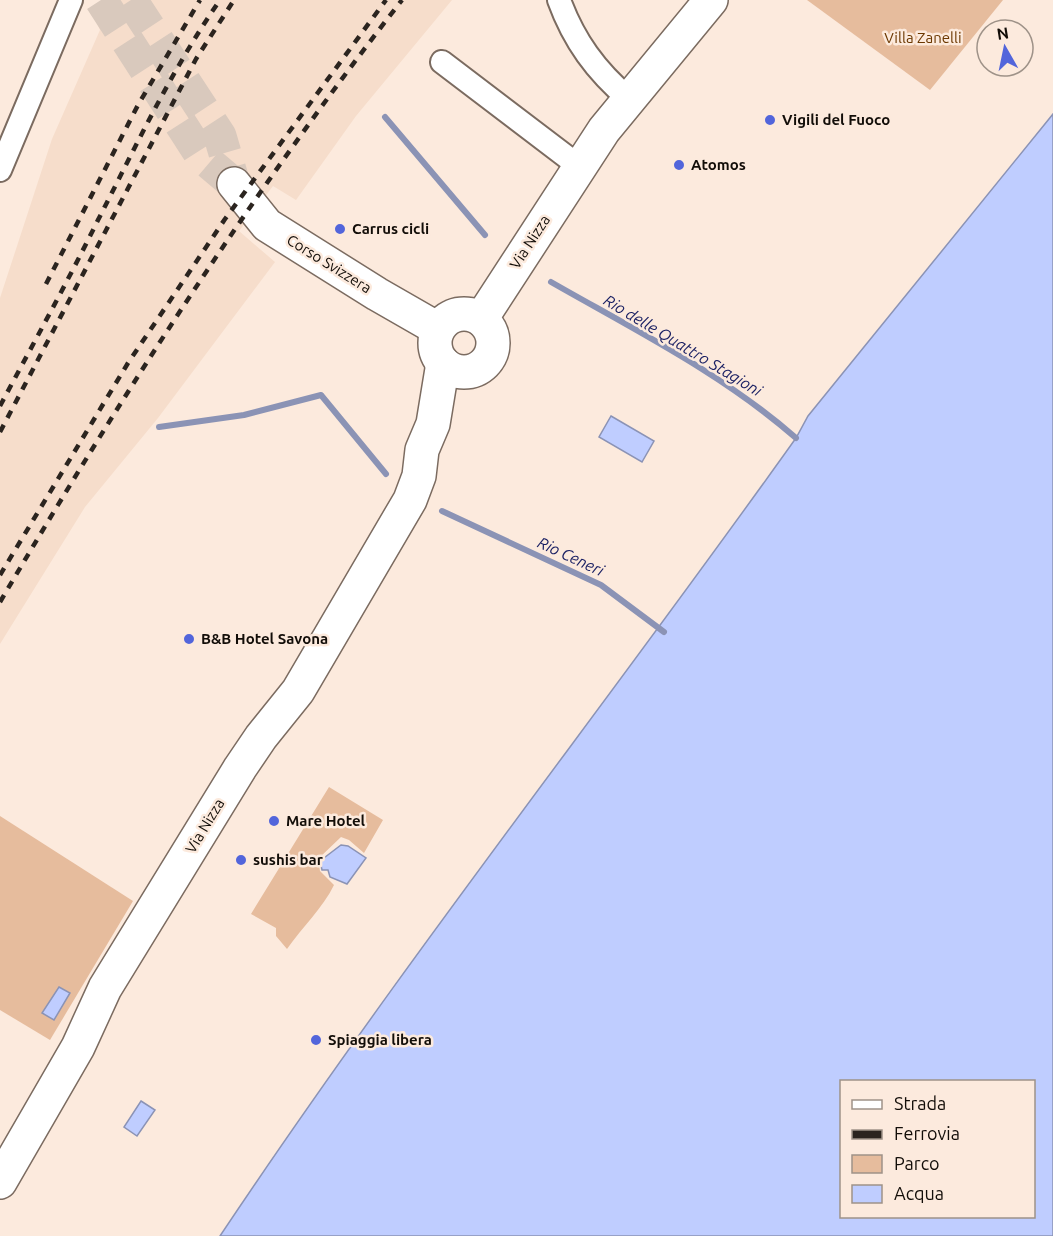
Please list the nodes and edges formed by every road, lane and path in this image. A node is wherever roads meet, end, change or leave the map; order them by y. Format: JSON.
{"nodes":[{"id":1,"x":559,"y":0,"type":"edge"},
{"id":2,"x":711,"y":0,"type":"edge"},
{"id":3,"x":69,"y":7,"type":"edge"},
{"id":4,"x":442,"y":62,"type":"dead end"},
{"id":5,"x":629,"y":99,"type":"junction"},
{"id":6,"x":580,"y":167,"type":"junction"},
{"id":7,"x":0,"y":170,"type":"edge"},
{"id":8,"x":234,"y":184,"type":"dead end"},
{"id":9,"x":481,"y":318,"type":"junction"},
{"id":10,"x":438,"y":329,"type":"junction"},
{"id":11,"x":453,"y":368,"type":"junction"},
{"id":12,"x":0,"y":1182,"type":"edge"}],
"edges":[{"from":1,"to":5,"type":"street"},
{"from":2,"to":5,"type":"main road","name":"Via Nizza"},
{"from":3,"to":7,"type":"street"},
{"from":4,"to":6,"type":"street"},
{"from":5,"to":6,"type":"main road","name":"Via Nizza"},
{"from":6,"to":9,"type":"main road","name":"Via Nizza"},
{"from":8,"to":10,"type":"main road","name":"Corso Svizzera"},
{"from":9,"to":10,"type":"main road"},
{"from":9,"to":11,"type":"main road"},
{"from":10,"to":11,"type":"main road"},
{"from":11,"to":12,"type":"main road","name":"Via Nizza"}]}
